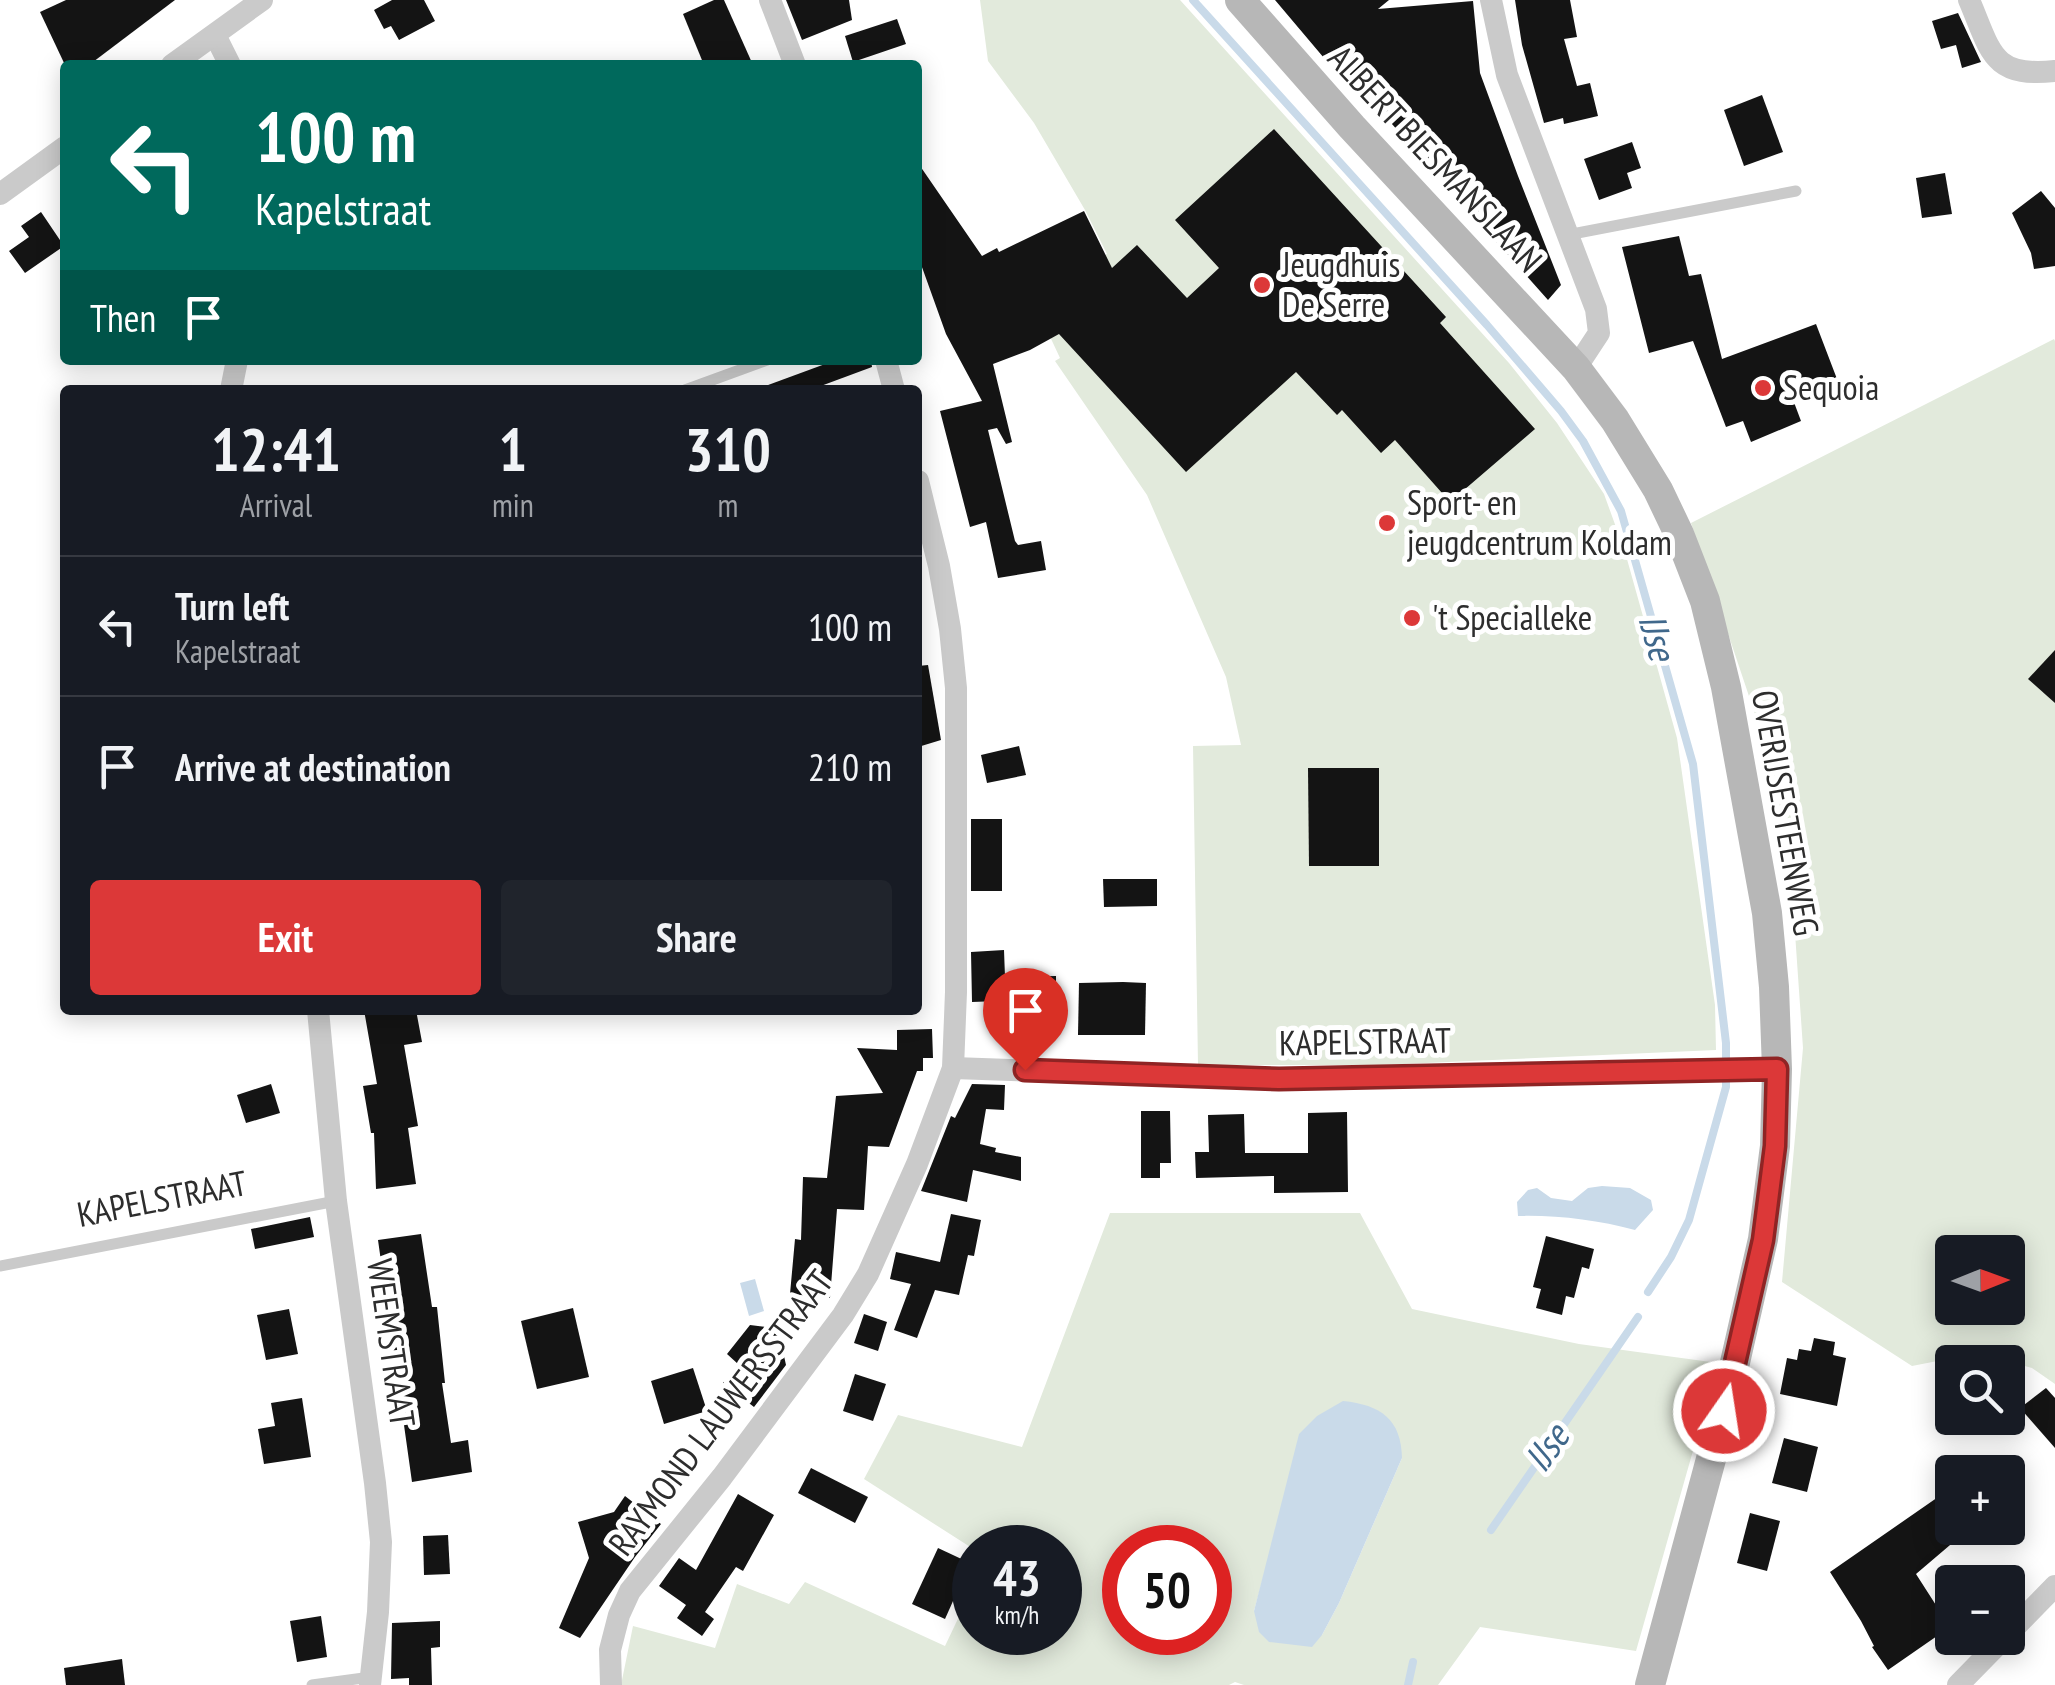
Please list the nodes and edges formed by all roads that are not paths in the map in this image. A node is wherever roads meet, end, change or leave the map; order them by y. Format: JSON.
{"nodes":[{"id":1,"x":262,"y":0,"type":"edge"},
{"id":2,"x":770,"y":0,"type":"edge"},
{"id":3,"x":1240,"y":0,"type":"edge"},
{"id":4,"x":1491,"y":0,"type":"edge"},
{"id":5,"x":1969,"y":0,"type":"edge"},
{"id":6,"x":215,"y":36,"type":"junction"},
{"id":7,"x":179,"y":60,"type":"edge"},
{"id":8,"x":227,"y":60,"type":"edge"},
{"id":9,"x":794,"y":60,"type":"edge"},
{"id":10,"x":2055,"y":71,"type":"edge"},
{"id":11,"x":60,"y":150,"type":"edge"},
{"id":12,"x":1796,"y":191,"type":"dead end"},
{"id":13,"x":0,"y":194,"type":"edge"},
{"id":14,"x":1568,"y":234,"type":"junction"},
{"id":15,"x":753,"y":365,"type":"edge"},
{"id":16,"x":1576,"y":368,"type":"junction"},
{"id":17,"x":699,"y":385,"type":"edge"},
{"id":18,"x":922,"y":497,"type":"edge"},
{"id":19,"x":318,"y":1015,"type":"edge"},
{"id":20,"x":953,"y":1068,"type":"junction"},
{"id":21,"x":1762,"y":1069,"type":"junction"},
{"id":22,"x":336,"y":1201,"type":"junction"},
{"id":23,"x":0,"y":1266,"type":"edge"},
{"id":24,"x":2055,"y":1586,"type":"edge"},
{"id":25,"x":2025,"y":1617,"type":"edge"},
{"id":26,"x":1987,"y":1655,"type":"edge"},
{"id":27,"x":371,"y":1681,"type":"edge"},
{"id":28,"x":312,"y":1685,"type":"edge"},
{"id":29,"x":612,"y":1685,"type":"edge"},
{"id":30,"x":1650,"y":1685,"type":"edge"},
{"id":31,"x":1958,"y":1685,"type":"edge"}],
"edges":[{"from":1,"to":6,"type":"street"},
{"from":2,"to":9,"type":"street"},
{"from":3,"to":16,"type":"main road","name":"ALBERT BIESMANSLAAN"},
{"from":4,"to":14,"type":"street"},
{"from":5,"to":10,"type":"street"},
{"from":6,"to":7,"type":"street"},
{"from":6,"to":8,"type":"street"},
{"from":11,"to":13,"type":"street"},
{"from":12,"to":14,"type":"lane"},
{"from":14,"to":16,"type":"street"},
{"from":15,"to":17,"type":"lane"},
{"from":16,"to":21,"type":"main road","name":"OVERIJSESTEENWEG"},
{"from":18,"to":20,"type":"street","name":"RAYMOND LAUWERSSTRAAT"},
{"from":19,"to":22,"type":"street","name":"WEEMSTRAAT"},
{"from":20,"to":21,"type":"street","name":"KAPELSTRAAT"},
{"from":20,"to":29,"type":"street","name":"RAYMOND LAUWERSSTRAAT"},
{"from":21,"to":30,"type":"main road","name":"OVERIJSESTEENWEG"},
{"from":22,"to":23,"type":"lane","name":"KAPELSTRAAT"},
{"from":22,"to":27,"type":"street","name":"WEEMSTRAAT"},
{"from":24,"to":25,"type":"street"},
{"from":26,"to":31,"type":"street"},
{"from":27,"to":28,"type":"lane"}]}
